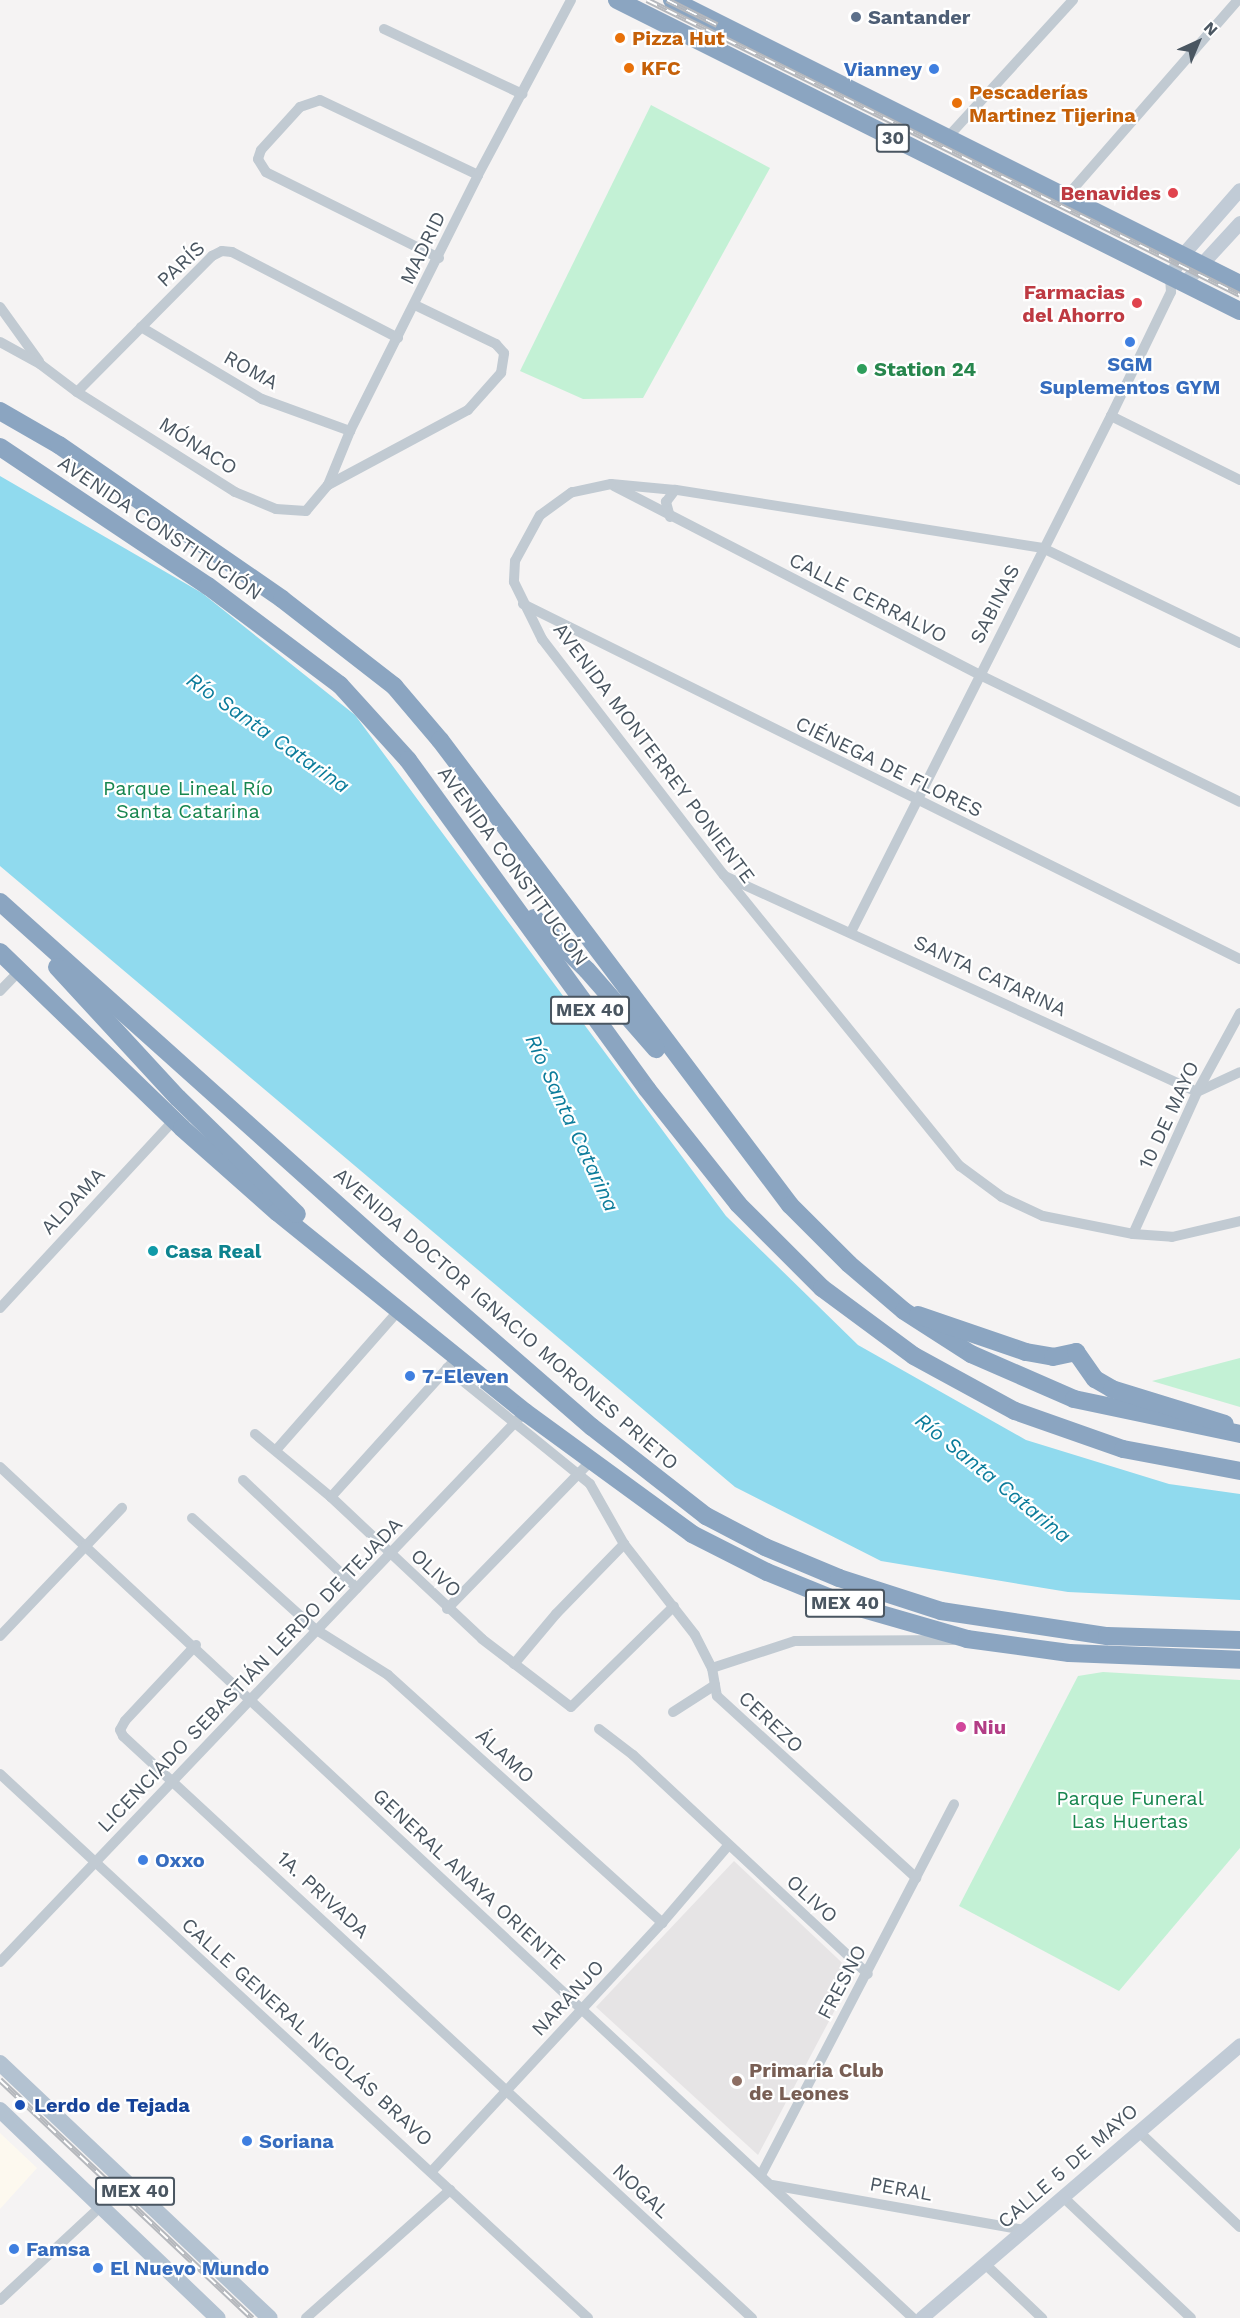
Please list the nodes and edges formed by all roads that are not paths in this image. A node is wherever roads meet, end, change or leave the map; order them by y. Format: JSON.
{"nodes":[{"id":1,"x":571,"y":0,"type":"edge"},
{"id":2,"x":616,"y":0,"type":"edge"},
{"id":3,"x":672,"y":0,"type":"edge"},
{"id":4,"x":1073,"y":0,"type":"edge"},
{"id":5,"x":1236,"y":1,"type":"edge"},
{"id":6,"x":384,"y":29,"type":"dead end"},
{"id":7,"x":770,"y":49,"type":"junction"},
{"id":8,"x":522,"y":94,"type":"junction"},
{"id":9,"x":842,"y":113,"type":"junction"},
{"id":10,"x":893,"y":138,"type":"junction"},
{"id":11,"x":947,"y":138,"type":"junction"},
{"id":12,"x":478,"y":175,"type":"junction"},
{"id":13,"x":1240,"y":190,"type":"edge"},
{"id":14,"x":1066,"y":197,"type":"junction"},
{"id":15,"x":1240,"y":223,"type":"edge"},
{"id":16,"x":1183,"y":255,"type":"junction"},
{"id":17,"x":439,"y":258,"type":"junction"},
{"id":18,"x":1202,"y":265,"type":"junction"},
{"id":19,"x":1175,"y":284,"type":"junction"},
{"id":20,"x":1240,"y":284,"type":"edge"},
{"id":21,"x":415,"y":305,"type":"junction"},
{"id":22,"x":0,"y":307,"type":"edge"},
{"id":23,"x":1240,"y":311,"type":"edge"},
{"id":24,"x":141,"y":327,"type":"junction"},
{"id":25,"x":398,"y":338,"type":"junction"},
{"id":26,"x":0,"y":342,"type":"edge"},
{"id":27,"x":40,"y":364,"type":"junction"},
{"id":28,"x":77,"y":392,"type":"junction"},
{"id":29,"x":0,"y":411,"type":"edge"},
{"id":30,"x":1111,"y":416,"type":"junction"},
{"id":31,"x":350,"y":431,"type":"junction"},
{"id":32,"x":0,"y":447,"type":"edge"},
{"id":33,"x":1240,"y":480,"type":"edge"},
{"id":34,"x":611,"y":484,"type":"junction"},
{"id":35,"x":328,"y":485,"type":"junction"},
{"id":36,"x":675,"y":490,"type":"junction"},
{"id":37,"x":306,"y":511,"type":"joint"},
{"id":38,"x":670,"y":517,"type":"junction"},
{"id":39,"x":1043,"y":548,"type":"junction"},
{"id":40,"x":523,"y":604,"type":"junction"},
{"id":41,"x":1240,"y":643,"type":"edge"},
{"id":42,"x":980,"y":675,"type":"junction"},
{"id":43,"x":916,"y":802,"type":"junction"},
{"id":44,"x":1240,"y":802,"type":"edge"},
{"id":45,"x":724,"y":875,"type":"junction"},
{"id":46,"x":502,"y":889,"type":"junction"},
{"id":47,"x":2,"y":903,"type":"edge"},
{"id":48,"x":851,"y":932,"type":"junction"},
{"id":49,"x":0,"y":952,"type":"edge"},
{"id":50,"x":1240,"y":959,"type":"edge"},
{"id":51,"x":19,"y":971,"type":"junction"},
{"id":52,"x":0,"y":991,"type":"edge"},
{"id":53,"x":1240,"y":1012,"type":"edge"},
{"id":54,"x":1240,"y":1072,"type":"edge"},
{"id":55,"x":690,"y":1076,"type":"junction"},
{"id":56,"x":1197,"y":1092,"type":"junction"},
{"id":57,"x":174,"y":1120,"type":"junction"},
{"id":58,"x":1240,"y":1221,"type":"edge"},
{"id":59,"x":1133,"y":1234,"type":"junction"},
{"id":60,"x":373,"y":1289,"type":"junction"},
{"id":61,"x":0,"y":1308,"type":"edge"},
{"id":62,"x":400,"y":1309,"type":"junction"},
{"id":63,"x":904,"y":1311,"type":"junction"},
{"id":64,"x":453,"y":1362,"type":"junction"},
{"id":65,"x":520,"y":1417,"type":"junction"},
{"id":66,"x":1240,"y":1432,"type":"edge"},
{"id":67,"x":255,"y":1434,"type":"dead end"},
{"id":68,"x":277,"y":1449,"type":"junction"},
{"id":69,"x":0,"y":1467,"type":"edge"},
{"id":70,"x":585,"y":1468,"type":"junction"},
{"id":71,"x":1240,"y":1471,"type":"edge"},
{"id":72,"x":243,"y":1480,"type":"dead end"},
{"id":73,"x":331,"y":1497,"type":"junction"},
{"id":74,"x":122,"y":1508,"type":"dead end"},
{"id":75,"x":192,"y":1518,"type":"dead end"},
{"id":76,"x":624,"y":1544,"type":"junction"},
{"id":77,"x":86,"y":1546,"type":"junction"},
{"id":78,"x":390,"y":1554,"type":"junction"},
{"id":79,"x":357,"y":1588,"type":"junction"},
{"id":80,"x":674,"y":1606,"type":"junction"},
{"id":81,"x":447,"y":1609,"type":"junction"},
{"id":82,"x":315,"y":1629,"type":"junction"},
{"id":83,"x":0,"y":1636,"type":"edge"},
{"id":84,"x":967,"y":1639,"type":"junction"},
{"id":85,"x":1240,"y":1640,"type":"edge"},
{"id":86,"x":196,"y":1645,"type":"junction"},
{"id":87,"x":1240,"y":1660,"type":"edge"},
{"id":88,"x":514,"y":1665,"type":"junction"},
{"id":89,"x":712,"y":1668,"type":"junction"},
{"id":90,"x":714,"y":1685,"type":"junction"},
{"id":91,"x":251,"y":1698,"type":"junction"},
{"id":92,"x":673,"y":1712,"type":"dead end"},
{"id":93,"x":599,"y":1729,"type":"dead end"},
{"id":94,"x":0,"y":1774,"type":"edge"},
{"id":95,"x":173,"y":1781,"type":"junction"},
{"id":96,"x":954,"y":1804,"type":"dead end"},
{"id":97,"x":727,"y":1847,"type":"junction"},
{"id":98,"x":96,"y":1863,"type":"junction"},
{"id":99,"x":916,"y":1878,"type":"junction"},
{"id":100,"x":662,"y":1923,"type":"junction"},
{"id":101,"x":0,"y":1962,"type":"edge"},
{"id":102,"x":868,"y":1974,"type":"junction"},
{"id":103,"x":582,"y":2008,"type":"junction"},
{"id":104,"x":1240,"y":2044,"type":"edge"},
{"id":105,"x":0,"y":2063,"type":"edge"},
{"id":106,"x":505,"y":2090,"type":"junction"},
{"id":107,"x":0,"y":2110,"type":"edge"},
{"id":108,"x":1138,"y":2131,"type":"junction"},
{"id":109,"x":432,"y":2171,"type":"junction"},
{"id":110,"x":761,"y":2175,"type":"junction"},
{"id":111,"x":771,"y":2185,"type":"junction"},
{"id":112,"x":450,"y":2190,"type":"junction"},
{"id":113,"x":1063,"y":2197,"type":"junction"},
{"id":114,"x":101,"y":2206,"type":"junction"},
{"id":115,"x":1240,"y":2227,"type":"edge"},
{"id":116,"x":1024,"y":2230,"type":"junction"},
{"id":117,"x":985,"y":2264,"type":"junction"},
{"id":118,"x":0,"y":2300,"type":"edge"},
{"id":119,"x":218,"y":2318,"type":"edge"},
{"id":120,"x":270,"y":2318,"type":"edge"},
{"id":121,"x":306,"y":2318,"type":"edge"},
{"id":122,"x":588,"y":2318,"type":"edge"},
{"id":123,"x":752,"y":2318,"type":"edge"},
{"id":124,"x":913,"y":2318,"type":"edge"},
{"id":125,"x":922,"y":2318,"type":"edge"},
{"id":126,"x":1042,"y":2318,"type":"edge"},
{"id":127,"x":1191,"y":2318,"type":"edge"}],
"edges":[{"from":1,"to":8,"type":"street","name":"MADRID"},
{"from":2,"to":9,"type":"highway","number":"30"},
{"from":3,"to":7,"type":"highway","number":"30"},
{"from":4,"to":11,"type":"street"},
{"from":5,"to":14,"type":"street"},
{"from":6,"to":8,"type":"street"},
{"from":7,"to":9,"type":"highway"},
{"from":7,"to":11,"type":"highway","number":"30"},
{"from":8,"to":12,"type":"street","name":"MADRID"},
{"from":9,"to":10,"type":"highway","number":"30"},
{"from":10,"to":11,"type":"highway"},
{"from":10,"to":19,"type":"highway","number":"30"},
{"from":11,"to":14,"type":"highway","number":"30"},
{"from":12,"to":17,"type":"street","name":"MADRID"},
{"from":12,"to":17,"type":"street"},
{"from":13,"to":16,"type":"street"},
{"from":14,"to":16,"type":"highway","number":"30"},
{"from":15,"to":18,"type":"street"},
{"from":16,"to":18,"type":"highway"},
{"from":16,"to":19,"type":"street"},
{"from":17,"to":21,"type":"street","name":"MADRID"},
{"from":18,"to":19,"type":"street"},
{"from":18,"to":20,"type":"highway"},
{"from":19,"to":23,"type":"highway"},
{"from":19,"to":30,"type":"street","name":"SABINAS"},
{"from":21,"to":25,"type":"street","name":"MADRID"},
{"from":21,"to":35,"type":"street"},
{"from":22,"to":27,"type":"street"},
{"from":24,"to":25,"type":"street","name":"PARÍS"},
{"from":24,"to":28,"type":"street","name":"PARÍS"},
{"from":24,"to":31,"type":"street","name":"ROMA"},
{"from":25,"to":31,"type":"street","name":"MADRID"},
{"from":26,"to":27,"type":"street"},
{"from":27,"to":28,"type":"street","name":"MÓNACO"},
{"from":28,"to":37,"type":"street","name":"MÓNACO"},
{"from":29,"to":55,"type":"highway","name":"AVENIDA CONSTITUCIÓN","number":"MEX 40"},
{"from":30,"to":33,"type":"street"},
{"from":30,"to":39,"type":"street","name":"SABINAS"},
{"from":31,"to":35,"type":"street","name":"MADRID"},
{"from":32,"to":46,"type":"highway","name":"AVENIDA CONSTITUCIÓN","number":"MEX 40"},
{"from":34,"to":36,"type":"street","name":"AVENIDA MONTERREY PONIENTE"},
{"from":34,"to":38,"type":"street","name":"CALLE CERRALVO"},
{"from":34,"to":40,"type":"street","name":"AVENIDA MONTERREY PONIENTE"},
{"from":35,"to":37,"type":"street","name":"MADRID"},
{"from":36,"to":38,"type":"street"},
{"from":36,"to":39,"type":"street","name":"AVENIDA MONTERREY PONIENTE"},
{"from":38,"to":42,"type":"street","name":"CALLE CERRALVO"},
{"from":39,"to":41,"type":"street","name":"AVENIDA MONTERREY PONIENTE"},
{"from":39,"to":42,"type":"street","name":"SABINAS"},
{"from":40,"to":43,"type":"street","name":"CIÉNEGA DE FLORES"},
{"from":40,"to":45,"type":"street","name":"AVENIDA MONTERREY PONIENTE"},
{"from":42,"to":43,"type":"street","name":"SABINAS"},
{"from":42,"to":44,"type":"street","name":"CALLE CERRALVO"},
{"from":43,"to":48,"type":"street","name":"SABINAS"},
{"from":43,"to":50,"type":"street","name":"CIÉNEGA DE FLORES"},
{"from":45,"to":48,"type":"street","name":"SANTA CATARINA"},
{"from":45,"to":59,"type":"street","name":"AVENIDA MONTERREY PONIENTE"},
{"from":46,"to":55,"type":"highway"},
{"from":46,"to":71,"type":"highway","name":"AVENIDA CONSTITUCIÓN","number":"MEX 40"},
{"from":47,"to":60,"type":"highway"},
{"from":47,"to":85,"type":"highway","name":"AVENIDA DOCTOR IGNACIO MORONES PRIETO","number":"MEX 40"},
{"from":48,"to":56,"type":"street","name":"SANTA CATARINA"},
{"from":49,"to":51,"type":"highway","number":"MEX 40"},
{"from":51,"to":52,"type":"street"},
{"from":51,"to":57,"type":"highway","number":"MEX 40"},
{"from":53,"to":56,"type":"street","name":"10 DE MAYO"},
{"from":54,"to":56,"type":"street"},
{"from":55,"to":63,"type":"highway","name":"AVENIDA CONSTITUCIÓN","number":"MEX 40"},
{"from":56,"to":59,"type":"street","name":"10 DE MAYO"},
{"from":57,"to":60,"type":"highway","number":"MEX 40"},
{"from":57,"to":61,"type":"street","name":"ALDAMA"},
{"from":58,"to":59,"type":"street","name":"AVENIDA MONTERREY PONIENTE"},
{"from":60,"to":62,"type":"highway","number":"MEX 40"},
{"from":62,"to":64,"type":"highway","number":"MEX 40"},
{"from":62,"to":68,"type":"street"},
{"from":63,"to":66,"type":"highway","name":"AVENIDA CONSTITUCIÓN","number":"MEX 40"},
{"from":63,"to":66,"type":"highway"},
{"from":64,"to":65,"type":"highway","number":"MEX 40"},
{"from":64,"to":73,"type":"street"},
{"from":65,"to":70,"type":"highway","number":"MEX 40"},
{"from":65,"to":78,"type":"street","name":"LICENCIADO SEBASTIÁN LERDO DE TEJADA"},
{"from":67,"to":68,"type":"street","name":"OLIVO"},
{"from":68,"to":73,"type":"street","name":"OLIVO"},
{"from":69,"to":77,"type":"street","name":"GENERAL ANAYA ORIENTE"},
{"from":70,"to":76,"type":"street","name":"CEREZO"},
{"from":70,"to":81,"type":"street"},
{"from":70,"to":84,"type":"highway","number":"MEX 40"},
{"from":72,"to":79,"type":"street"},
{"from":73,"to":78,"type":"street","name":"OLIVO"},
{"from":74,"to":77,"type":"street"},
{"from":75,"to":82,"type":"street","name":"ÁLAMO"},
{"from":76,"to":80,"type":"street","name":"CEREZO"},
{"from":76,"to":88,"type":"street"},
{"from":77,"to":83,"type":"street"},
{"from":77,"to":86,"type":"street","name":"GENERAL ANAYA ORIENTE"},
{"from":78,"to":79,"type":"street","name":"LICENCIADO SEBASTIÁN LERDO DE TEJADA"},
{"from":78,"to":81,"type":"street","name":"OLIVO"},
{"from":79,"to":82,"type":"street","name":"LICENCIADO SEBASTIÁN LERDO DE TEJADA"},
{"from":80,"to":88,"type":"street","name":"OLIVO"},
{"from":80,"to":89,"type":"street","name":"CEREZO"},
{"from":81,"to":88,"type":"street","name":"OLIVO"},
{"from":82,"to":91,"type":"street","name":"LICENCIADO SEBASTIÁN LERDO DE TEJADA"},
{"from":82,"to":100,"type":"street","name":"ÁLAMO"},
{"from":84,"to":87,"type":"highway","number":"MEX 40"},
{"from":84,"to":89,"type":"street"},
{"from":86,"to":91,"type":"street","name":"GENERAL ANAYA ORIENTE"},
{"from":86,"to":95,"type":"street","name":"1A. PRIVADA"},
{"from":89,"to":90,"type":"street","name":"CEREZO"},
{"from":90,"to":92,"type":"street"},
{"from":90,"to":99,"type":"street","name":"CEREZO"},
{"from":91,"to":95,"type":"street","name":"LICENCIADO SEBASTIÁN LERDO DE TEJADA"},
{"from":91,"to":103,"type":"street","name":"GENERAL ANAYA ORIENTE"},
{"from":93,"to":97,"type":"street","name":"OLIVO"},
{"from":94,"to":98,"type":"street","name":"CALLE GENERAL NICOLÁS BRAVO"},
{"from":95,"to":98,"type":"street","name":"LICENCIADO SEBASTIÁN LERDO DE TEJADA"},
{"from":95,"to":106,"type":"street","name":"1A. PRIVADA"},
{"from":96,"to":99,"type":"street","name":"FRESNO"},
{"from":97,"to":100,"type":"street","name":"NARANJO"},
{"from":97,"to":102,"type":"street","name":"OLIVO"},
{"from":98,"to":101,"type":"street","name":"LICENCIADO SEBASTIÁN LERDO DE TEJADA"},
{"from":98,"to":109,"type":"street","name":"CALLE GENERAL NICOLÁS BRAVO"},
{"from":99,"to":102,"type":"street","name":"FRESNO"},
{"from":100,"to":103,"type":"street","name":"NARANJO"},
{"from":102,"to":110,"type":"street","name":"FRESNO"},
{"from":103,"to":106,"type":"street","name":"NARANJO"},
{"from":103,"to":110,"type":"street","name":"GENERAL ANAYA ORIENTE"},
{"from":104,"to":108,"type":"street","name":"CALLE 5 DE MAYO"},
{"from":105,"to":120,"type":"main road","number":"MEX 40"},
{"from":106,"to":109,"type":"street","name":"NARANJO"},
{"from":106,"to":123,"type":"street","name":"NOGAL"},
{"from":107,"to":114,"type":"main road","number":"MEX 40"},
{"from":108,"to":113,"type":"street","name":"CALLE 5 DE MAYO"},
{"from":108,"to":115,"type":"street"},
{"from":109,"to":112,"type":"street","name":"CALLE GENERAL NICOLÁS BRAVO"},
{"from":110,"to":111,"type":"street","name":"GENERAL ANAYA ORIENTE"},
{"from":111,"to":116,"type":"street","name":"PERAL"},
{"from":111,"to":124,"type":"street","name":"GENERAL ANAYA ORIENTE"},
{"from":112,"to":121,"type":"street"},
{"from":112,"to":122,"type":"street","name":"CALLE GENERAL NICOLÁS BRAVO"},
{"from":113,"to":116,"type":"street","name":"CALLE 5 DE MAYO"},
{"from":113,"to":127,"type":"street"},
{"from":114,"to":118,"type":"street"},
{"from":114,"to":119,"type":"main road","number":"MEX 40"},
{"from":116,"to":117,"type":"street","name":"CALLE 5 DE MAYO"},
{"from":117,"to":125,"type":"street","name":"CALLE 5 DE MAYO"},
{"from":117,"to":126,"type":"street"}]}
